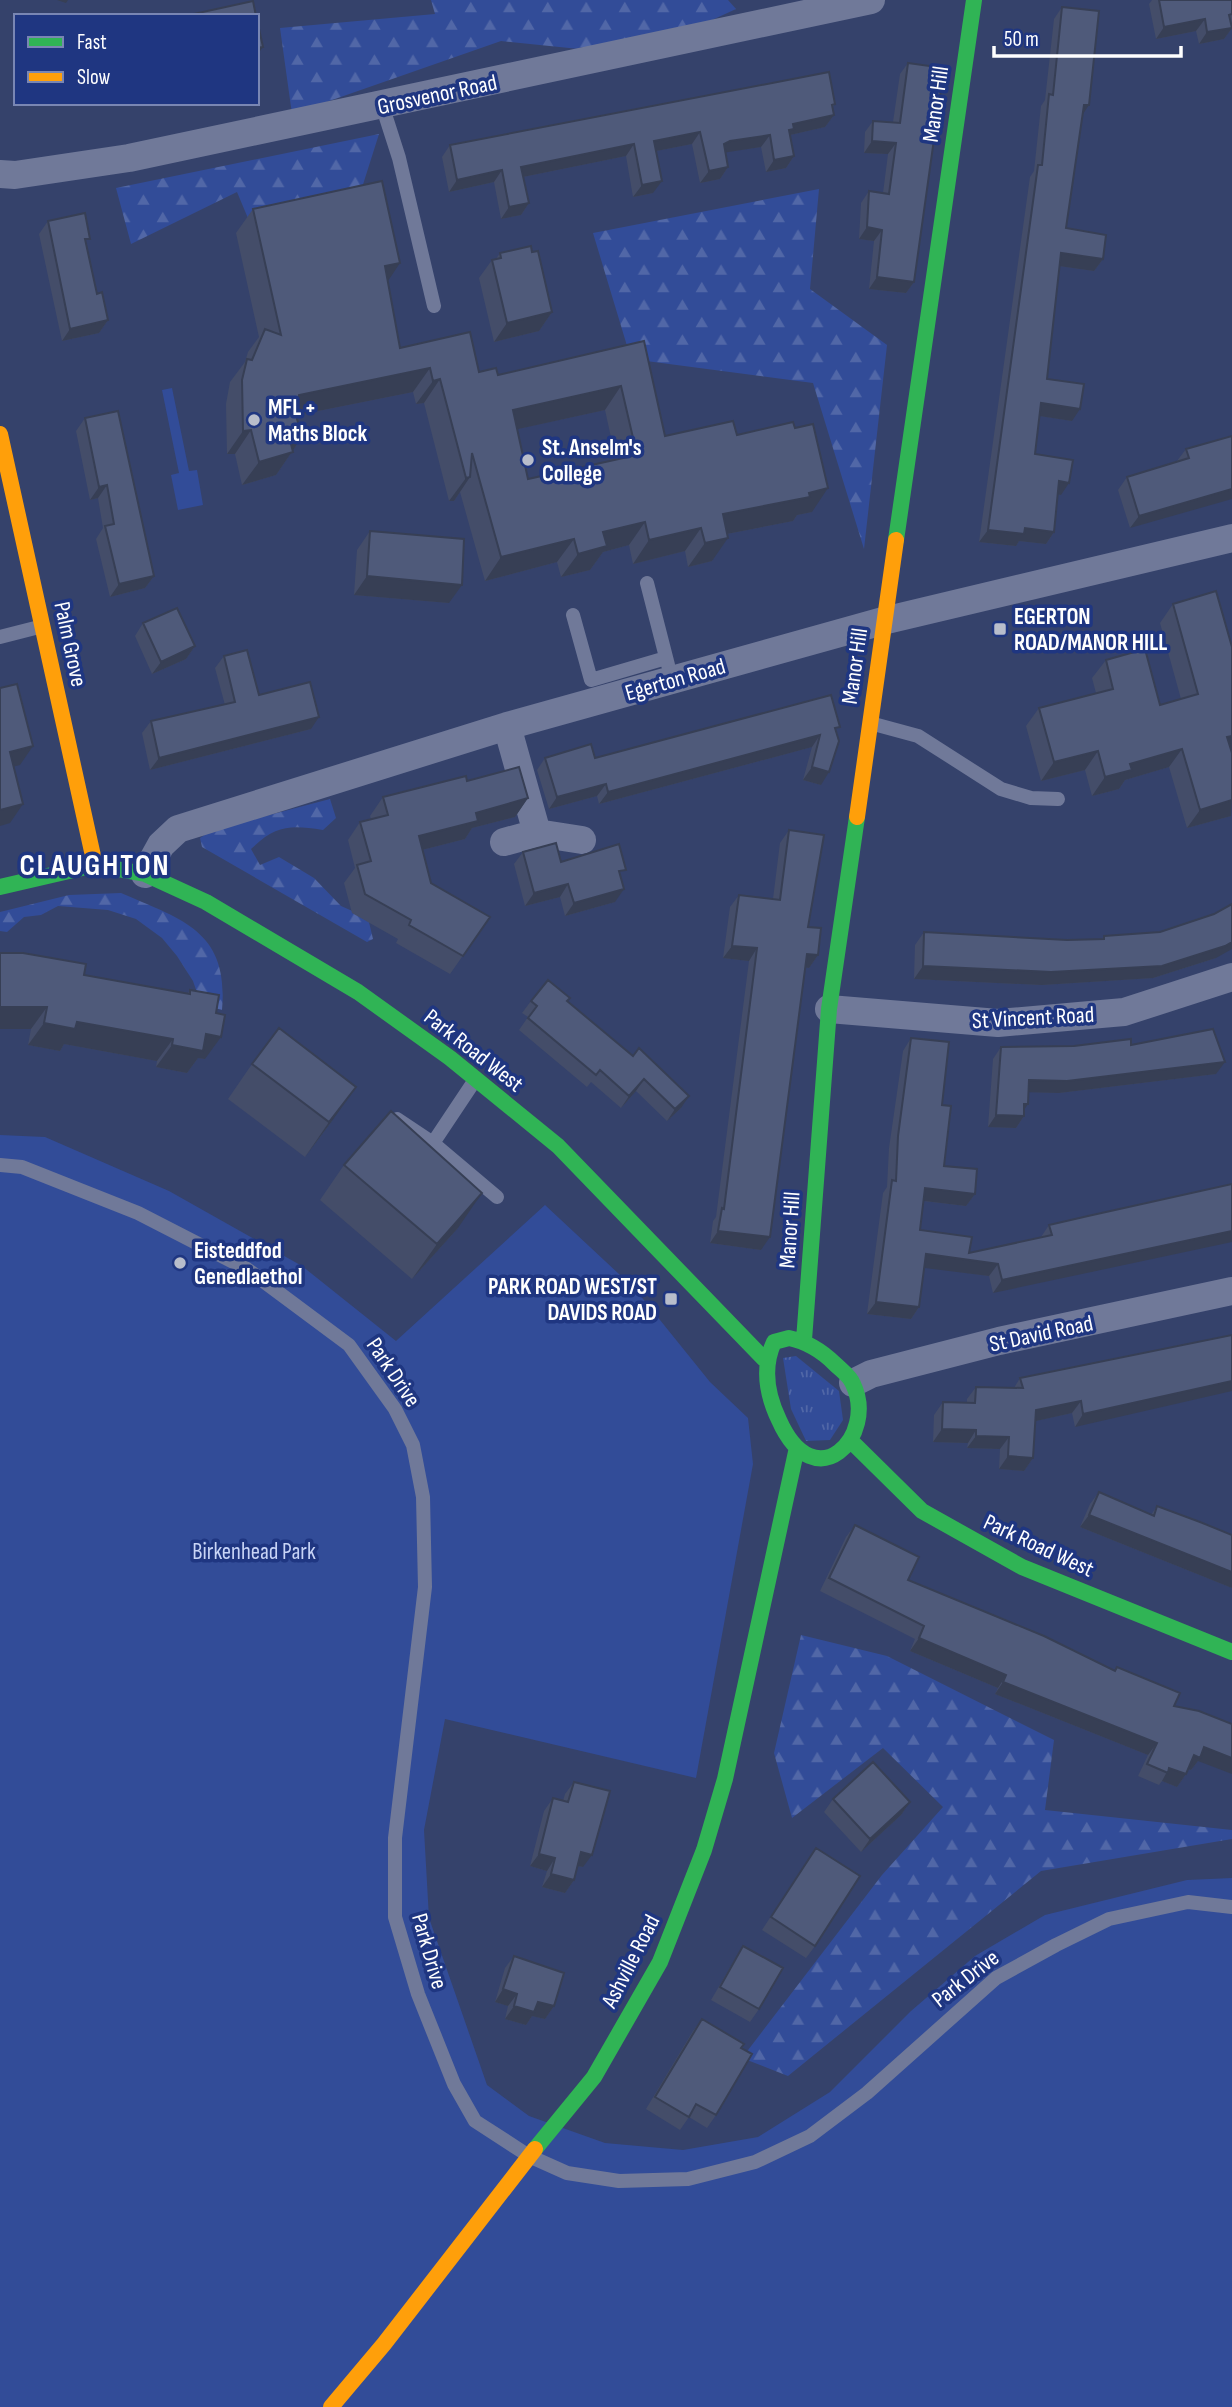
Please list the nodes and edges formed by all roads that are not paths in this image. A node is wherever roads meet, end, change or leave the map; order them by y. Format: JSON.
{"nodes":[{"id":1,"x":871,"y":0,"type":"edge"},
{"id":2,"x":974,"y":0,"type":"edge"},
{"id":3,"x":382,"y":105,"type":"junction"},
{"id":4,"x":0,"y":174,"type":"edge"},
{"id":5,"x":434,"y":306,"type":"dead end"},
{"id":6,"x":0,"y":434,"type":"edge"},
{"id":7,"x":3,"y":465,"type":"edge"},
{"id":8,"x":1232,"y":538,"type":"edge"},
{"id":9,"x":647,"y":583,"type":"dead end"},
{"id":10,"x":573,"y":615,"type":"dead end"},
{"id":11,"x":883,"y":621,"type":"junction"},
{"id":12,"x":44,"y":626,"type":"junction"},
{"id":13,"x":0,"y":637,"type":"edge"},
{"id":14,"x":669,"y":669,"type":"junction"},
{"id":15,"x":869,"y":723,"type":"junction"},
{"id":16,"x":507,"y":726,"type":"junction"},
{"id":17,"x":1058,"y":799,"type":"dead end"},
{"id":18,"x":537,"y":833,"type":"junction"},
{"id":19,"x":582,"y":840,"type":"dead end"},
{"id":20,"x":504,"y":842,"type":"dead end"},
{"id":21,"x":95,"y":864,"type":"junction"},
{"id":22,"x":145,"y":874,"type":"junction"},
{"id":23,"x":0,"y":887,"type":"edge"},
{"id":24,"x":1232,"y":977,"type":"edge"},
{"id":25,"x":829,"y":1009,"type":"junction"},
{"id":26,"x":476,"y":1079,"type":"junction"},
{"id":27,"x":397,"y":1119,"type":"edge"},
{"id":28,"x":433,"y":1143,"type":"junction"},
{"id":29,"x":0,"y":1166,"type":"edge"},
{"id":30,"x":497,"y":1197,"type":"dead end"},
{"id":31,"x":1232,"y":1291,"type":"edge"},
{"id":32,"x":804,"y":1340,"type":"junction"},
{"id":33,"x":764,"y":1359,"type":"junction"},
{"id":34,"x":853,"y":1383,"type":"junction"},
{"id":35,"x":850,"y":1441,"type":"junction"},
{"id":36,"x":796,"y":1452,"type":"junction"},
{"id":37,"x":1232,"y":1652,"type":"edge"},
{"id":38,"x":1232,"y":1907,"type":"edge"},
{"id":39,"x":529,"y":2156,"type":"junction"},
{"id":40,"x":331,"y":2407,"type":"edge"}],
"edges":[{"from":1,"to":3,"type":"street","name":"Grosvenor Road"},
{"from":2,"to":11,"type":"street","name":"Manor Hill"},
{"from":3,"to":4,"type":"street","name":"Grosvenor Road"},
{"from":3,"to":5,"type":"lane"},
{"from":6,"to":7,"type":"street","name":"Palm Grove"},
{"from":7,"to":12,"type":"street","name":"Palm Grove"},
{"from":8,"to":11,"type":"street","name":"Egerton Road"},
{"from":9,"to":14,"type":"lane"},
{"from":10,"to":14,"type":"lane"},
{"from":11,"to":14,"type":"street","name":"Egerton Road"},
{"from":11,"to":15,"type":"street","name":"Manor Hill"},
{"from":12,"to":13,"type":"lane"},
{"from":12,"to":21,"type":"street","name":"Palm Grove"},
{"from":14,"to":16,"type":"street","name":"Egerton Road"},
{"from":15,"to":17,"type":"lane"},
{"from":15,"to":25,"type":"street","name":"Manor Hill"},
{"from":16,"to":18,"type":"street"},
{"from":16,"to":22,"type":"street","name":"Egerton Road"},
{"from":18,"to":19,"type":"street"},
{"from":18,"to":20,"type":"street"},
{"from":21,"to":22,"type":"street","name":"Park Road West"},
{"from":21,"to":23,"type":"street"},
{"from":22,"to":26,"type":"street","name":"Park Road West"},
{"from":24,"to":25,"type":"street","name":"St Vincent Road"},
{"from":25,"to":32,"type":"street","name":"Manor Hill"},
{"from":26,"to":28,"type":"lane"},
{"from":26,"to":33,"type":"street","name":"Park Road West"},
{"from":27,"to":28,"type":"lane"},
{"from":28,"to":30,"type":"lane"},
{"from":29,"to":39,"type":"lane","name":"Park Drive"},
{"from":31,"to":34,"type":"street","name":"St David Road"},
{"from":32,"to":33,"type":"street"},
{"from":32,"to":34,"type":"street"},
{"from":33,"to":36,"type":"street"},
{"from":34,"to":35,"type":"street"},
{"from":35,"to":36,"type":"street"},
{"from":35,"to":37,"type":"street","name":"Park Road West"},
{"from":36,"to":39,"type":"street","name":"Ashville Road"},
{"from":38,"to":39,"type":"lane","name":"Park Drive"},
{"from":39,"to":40,"type":"street","name":"Ashville Road"}]}
